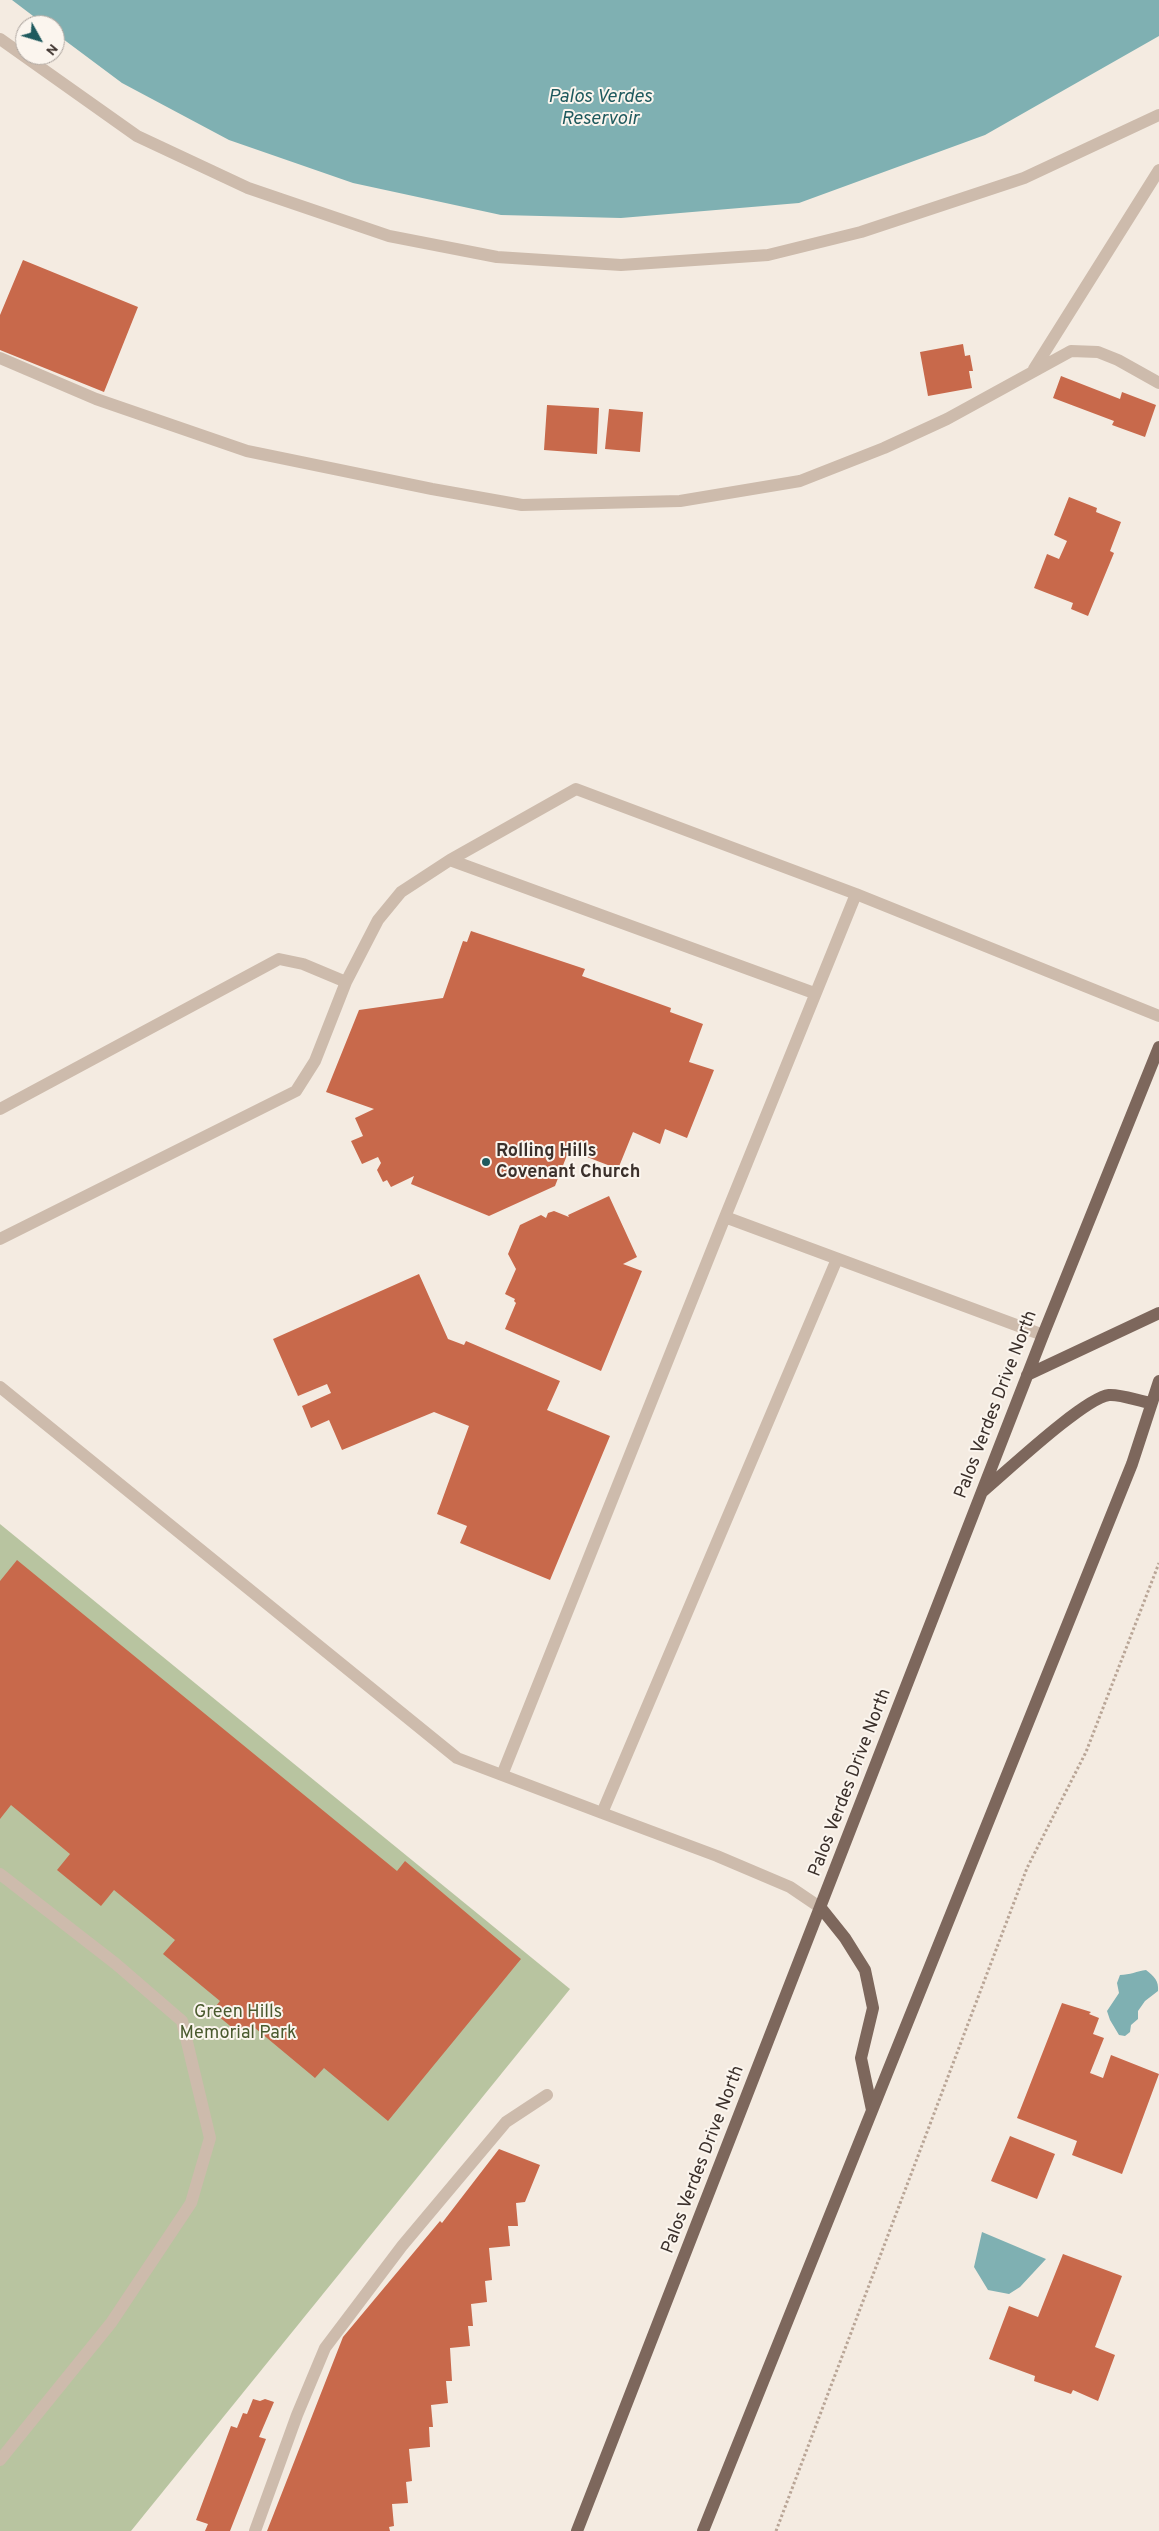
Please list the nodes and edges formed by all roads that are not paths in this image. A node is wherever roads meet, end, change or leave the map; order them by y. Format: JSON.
{"nodes":[{"id":1,"x":0,"y":39,"type":"edge"},
{"id":2,"x":1159,"y":115,"type":"edge"},
{"id":3,"x":1159,"y":170,"type":"edge"},
{"id":4,"x":0,"y":358,"type":"edge"},
{"id":5,"x":1033,"y":370,"type":"junction"},
{"id":6,"x":1159,"y":383,"type":"edge"},
{"id":7,"x":450,"y":860,"type":"junction"},
{"id":8,"x":856,"y":894,"type":"junction"},
{"id":9,"x":346,"y":982,"type":"junction"},
{"id":10,"x":814,"y":993,"type":"junction"},
{"id":11,"x":1159,"y":1016,"type":"edge"},
{"id":12,"x":1159,"y":1048,"type":"edge"},
{"id":13,"x":0,"y":1109,"type":"edge"},
{"id":14,"x":725,"y":1217,"type":"junction"},
{"id":15,"x":0,"y":1239,"type":"edge"},
{"id":16,"x":837,"y":1259,"type":"junction"},
{"id":17,"x":1159,"y":1313,"type":"edge"},
{"id":18,"x":1043,"y":1334,"type":"junction"},
{"id":19,"x":1028,"y":1375,"type":"junction"},
{"id":20,"x":1159,"y":1381,"type":"edge"},
{"id":21,"x":0,"y":1387,"type":"edge"},
{"id":22,"x":1155,"y":1405,"type":"edge"},
{"id":23,"x":981,"y":1493,"type":"junction"},
{"id":24,"x":502,"y":1774,"type":"junction"},
{"id":25,"x":602,"y":1813,"type":"junction"},
{"id":26,"x":0,"y":1874,"type":"edge"},
{"id":27,"x":821,"y":1908,"type":"junction"},
{"id":28,"x":547,"y":2095,"type":"dead end"},
{"id":29,"x":872,"y":2110,"type":"junction"},
{"id":30,"x":0,"y":2460,"type":"edge"},
{"id":31,"x":255,"y":2531,"type":"edge"},
{"id":32,"x":577,"y":2531,"type":"edge"},
{"id":33,"x":703,"y":2531,"type":"edge"}],
"edges":[{"from":1,"to":2,"type":"lane"},
{"from":3,"to":5,"type":"lane"},
{"from":4,"to":5,"type":"lane"},
{"from":5,"to":6,"type":"lane"},
{"from":7,"to":8,"type":"lane"},
{"from":7,"to":9,"type":"lane"},
{"from":7,"to":10,"type":"lane"},
{"from":8,"to":10,"type":"lane"},
{"from":8,"to":11,"type":"lane"},
{"from":9,"to":13,"type":"lane"},
{"from":9,"to":15,"type":"lane"},
{"from":10,"to":14,"type":"lane"},
{"from":12,"to":18,"type":"main road","name":"Palos Verdes Drive North"},
{"from":14,"to":16,"type":"lane"},
{"from":14,"to":24,"type":"lane"},
{"from":16,"to":18,"type":"lane"},
{"from":16,"to":25,"type":"lane"},
{"from":17,"to":19,"type":"main road"},
{"from":18,"to":19,"type":"main road","name":"Palos Verdes Drive North"},
{"from":19,"to":23,"type":"main road","name":"Palos Verdes Drive North"},
{"from":20,"to":22,"type":"main road"},
{"from":21,"to":24,"type":"lane"},
{"from":22,"to":23,"type":"main road"},
{"from":22,"to":29,"type":"main road"},
{"from":23,"to":27,"type":"main road","name":"Palos Verdes Drive North"},
{"from":24,"to":25,"type":"lane"},
{"from":25,"to":27,"type":"lane"},
{"from":26,"to":30,"type":"lane"},
{"from":27,"to":29,"type":"main road"},
{"from":27,"to":32,"type":"main road","name":"Palos Verdes Drive North"},
{"from":28,"to":31,"type":"lane"},
{"from":29,"to":33,"type":"main road"}]}
